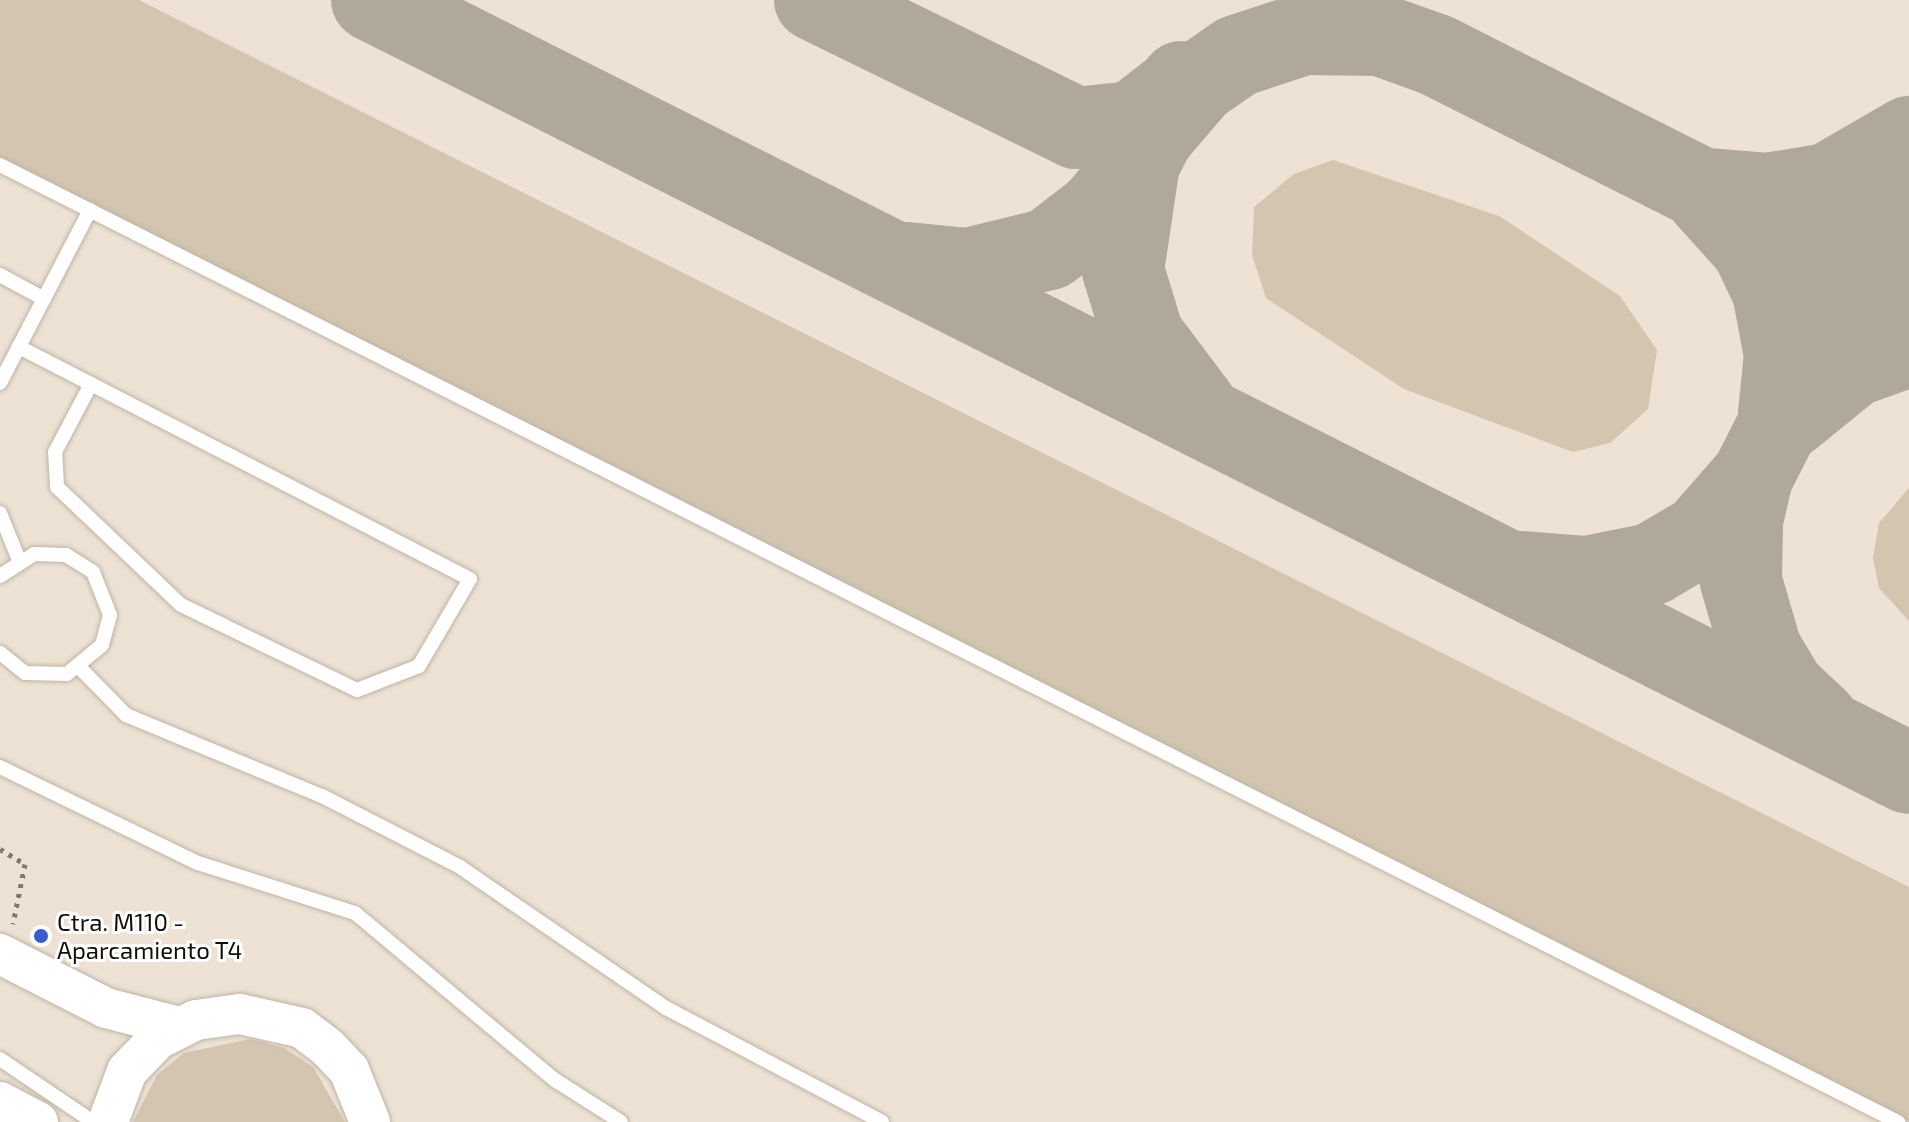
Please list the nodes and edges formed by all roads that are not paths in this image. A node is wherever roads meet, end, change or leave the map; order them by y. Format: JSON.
{"nodes":[{"id":1,"x":0,"y":165,"type":"edge"},
{"id":2,"x":90,"y":210,"type":"junction"},
{"id":3,"x":0,"y":275,"type":"edge"},
{"id":4,"x":44,"y":299,"type":"junction"},
{"id":5,"x":19,"y":347,"type":"junction"},
{"id":6,"x":0,"y":383,"type":"edge"},
{"id":7,"x":91,"y":384,"type":"junction"},
{"id":8,"x":0,"y":513,"type":"edge"},
{"id":9,"x":19,"y":560,"type":"junction"},
{"id":10,"x":0,"y":576,"type":"edge"},
{"id":11,"x":0,"y":653,"type":"edge"},
{"id":12,"x":80,"y":668,"type":"junction"},
{"id":13,"x":0,"y":767,"type":"edge"},
{"id":14,"x":4,"y":944,"type":"edge"},
{"id":15,"x":179,"y":1027,"type":"junction"},
{"id":16,"x":0,"y":1059,"type":"edge"},
{"id":17,"x":0,"y":1102,"type":"edge"},
{"id":18,"x":38,"y":1122,"type":"edge"},
{"id":19,"x":93,"y":1122,"type":"edge"},
{"id":20,"x":108,"y":1122,"type":"edge"},
{"id":21,"x":370,"y":1122,"type":"edge"},
{"id":22,"x":621,"y":1122,"type":"edge"},
{"id":23,"x":882,"y":1122,"type":"edge"},
{"id":24,"x":1898,"y":1122,"type":"edge"}],
"edges":[{"from":1,"to":2,"type":"lane"},
{"from":2,"to":4,"type":"lane"},
{"from":2,"to":24,"type":"lane"},
{"from":3,"to":4,"type":"lane"},
{"from":4,"to":5,"type":"lane"},
{"from":5,"to":6,"type":"lane"},
{"from":5,"to":7,"type":"lane"},
{"from":7,"to":7,"type":"lane"},
{"from":8,"to":9,"type":"lane"},
{"from":9,"to":10,"type":"lane"},
{"from":9,"to":12,"type":"lane"},
{"from":11,"to":12,"type":"lane"},
{"from":12,"to":23,"type":"lane"},
{"from":13,"to":22,"type":"lane"},
{"from":14,"to":15,"type":"street"},
{"from":15,"to":20,"type":"street"},
{"from":15,"to":21,"type":"street"},
{"from":16,"to":19,"type":"lane"},
{"from":17,"to":18,"type":"street"}]}
